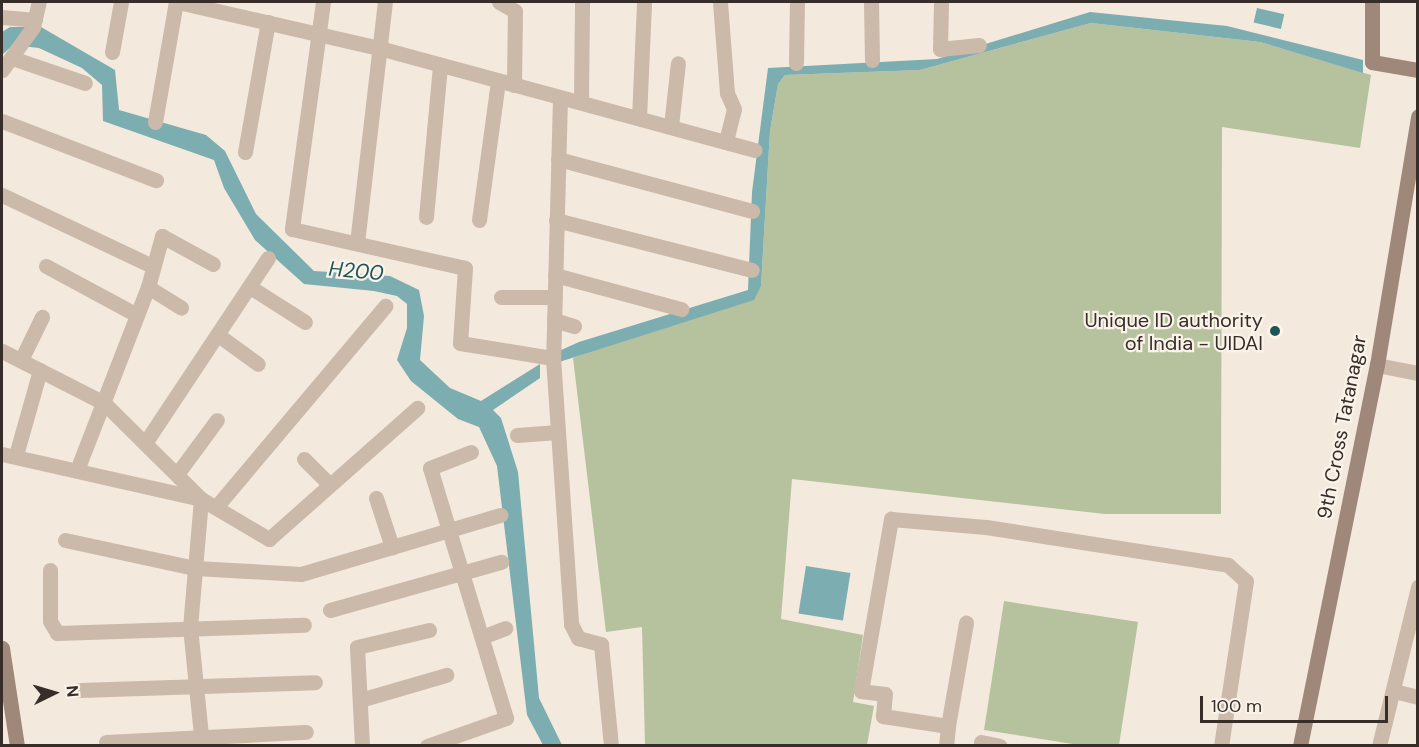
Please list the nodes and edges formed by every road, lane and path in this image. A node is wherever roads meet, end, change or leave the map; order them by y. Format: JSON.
{"nodes":[{"id":1,"x":39,"y":2,"type":"edge"},
{"id":2,"x":121,"y":2,"type":"edge"},
{"id":3,"x":177,"y":2,"type":"edge"},
{"id":4,"x":323,"y":2,"type":"edge"},
{"id":5,"x":385,"y":2,"type":"edge"},
{"id":6,"x":499,"y":2,"type":"edge"},
{"id":7,"x":582,"y":2,"type":"edge"},
{"id":8,"x":644,"y":2,"type":"edge"},
{"id":9,"x":720,"y":2,"type":"edge"},
{"id":10,"x":797,"y":2,"type":"edge"},
{"id":11,"x":871,"y":2,"type":"edge"},
{"id":12,"x":941,"y":2,"type":"edge"},
{"id":13,"x":1372,"y":2,"type":"edge"},
{"id":14,"x":2,"y":17,"type":"edge"},
{"id":15,"x":268,"y":22,"type":"junction"},
{"id":16,"x":34,"y":23,"type":"junction"},
{"id":17,"x":319,"y":34,"type":"junction"},
{"id":18,"x":979,"y":45,"type":"dead end"},
{"id":19,"x":382,"y":49,"type":"junction"},
{"id":20,"x":112,"y":52,"type":"dead end"},
{"id":21,"x":15,"y":54,"type":"junction"},
{"id":22,"x":872,"y":60,"type":"dead end"},
{"id":23,"x":678,"y":63,"type":"dead end"},
{"id":24,"x":796,"y":63,"type":"dead end"},
{"id":25,"x":440,"y":65,"type":"junction"},
{"id":26,"x":2,"y":70,"type":"edge"},
{"id":27,"x":1418,"y":70,"type":"edge"},
{"id":28,"x":498,"y":81,"type":"junction"},
{"id":29,"x":85,"y":83,"type":"dead end"},
{"id":30,"x":513,"y":85,"type":"junction"},
{"id":31,"x":560,"y":98,"type":"junction"},
{"id":32,"x":581,"y":101,"type":"junction"},
{"id":33,"x":1418,"y":116,"type":"edge"},
{"id":34,"x":639,"y":117,"type":"junction"},
{"id":35,"x":2,"y":121,"type":"edge"},
{"id":36,"x":155,"y":122,"type":"dead end"},
{"id":37,"x":671,"y":126,"type":"junction"},
{"id":38,"x":726,"y":142,"type":"junction"},
{"id":39,"x":755,"y":150,"type":"dead end"},
{"id":40,"x":245,"y":152,"type":"dead end"},
{"id":41,"x":558,"y":159,"type":"junction"},
{"id":42,"x":156,"y":180,"type":"dead end"},
{"id":43,"x":2,"y":195,"type":"edge"},
{"id":44,"x":752,"y":211,"type":"dead end"},
{"id":45,"x":426,"y":217,"type":"dead end"},
{"id":46,"x":480,"y":220,"type":"dead end"},
{"id":47,"x":556,"y":220,"type":"junction"},
{"id":48,"x":357,"y":243,"type":"junction"},
{"id":49,"x":268,"y":258,"type":"dead end"},
{"id":50,"x":213,"y":264,"type":"dead end"},
{"id":51,"x":46,"y":266,"type":"dead end"},
{"id":52,"x":152,"y":266,"type":"junction"},
{"id":53,"x":752,"y":270,"type":"dead end"},
{"id":54,"x":555,"y":275,"type":"junction"},
{"id":55,"x":148,"y":287,"type":"junction"},
{"id":56,"x":250,"y":287,"type":"junction"},
{"id":57,"x":501,"y":297,"type":"dead end"},
{"id":58,"x":554,"y":297,"type":"junction"},
{"id":59,"x":385,"y":306,"type":"dead end"},
{"id":60,"x":181,"y":309,"type":"dead end"},
{"id":61,"x":681,"y":309,"type":"dead end"},
{"id":62,"x":137,"y":315,"type":"junction"},
{"id":63,"x":42,"y":317,"type":"dead end"},
{"id":64,"x":554,"y":320,"type":"junction"},
{"id":65,"x":305,"y":322,"type":"dead end"},
{"id":66,"x":574,"y":326,"type":"dead end"},
{"id":67,"x":218,"y":334,"type":"junction"},
{"id":68,"x":2,"y":351,"type":"edge"},
{"id":69,"x":553,"y":358,"type":"junction"},
{"id":70,"x":21,"y":360,"type":"junction"},
{"id":71,"x":258,"y":364,"type":"dead end"},
{"id":72,"x":1377,"y":365,"type":"junction"},
{"id":73,"x":40,"y":370,"type":"junction"},
{"id":74,"x":1418,"y":373,"type":"edge"},
{"id":75,"x":102,"y":402,"type":"junction"},
{"id":76,"x":417,"y":408,"type":"dead end"},
{"id":77,"x":217,"y":420,"type":"dead end"},
{"id":78,"x":558,"y":432,"type":"junction"},
{"id":79,"x":516,"y":435,"type":"dead end"},
{"id":80,"x":146,"y":443,"type":"junction"},
{"id":81,"x":471,"y":452,"type":"dead end"},
{"id":82,"x":9,"y":455,"type":"edge"},
{"id":83,"x":304,"y":459,"type":"dead end"},
{"id":84,"x":77,"y":470,"type":"junction"},
{"id":85,"x":177,"y":474,"type":"junction"},
{"id":86,"x":329,"y":484,"type":"junction"},
{"id":87,"x":376,"y":498,"type":"dead end"},
{"id":88,"x":201,"y":499,"type":"junction"},
{"id":89,"x":216,"y":507,"type":"junction"},
{"id":90,"x":500,"y":515,"type":"dead end"},
{"id":91,"x":450,"y":530,"type":"junction"},
{"id":92,"x":65,"y":540,"type":"dead end"},
{"id":93,"x":392,"y":547,"type":"junction"},
{"id":94,"x":501,"y":562,"type":"dead end"},
{"id":95,"x":195,"y":568,"type":"junction"},
{"id":96,"x":50,"y":570,"type":"dead end"},
{"id":97,"x":463,"y":574,"type":"junction"},
{"id":98,"x":1418,"y":587,"type":"edge"},
{"id":99,"x":330,"y":610,"type":"dead end"},
{"id":100,"x":966,"y":623,"type":"dead end"},
{"id":101,"x":304,"y":625,"type":"dead end"},
{"id":102,"x":190,"y":627,"type":"junction"},
{"id":103,"x":505,"y":628,"type":"dead end"},
{"id":104,"x":429,"y":630,"type":"dead end"},
{"id":105,"x":482,"y":637,"type":"junction"},
{"id":106,"x":2,"y":648,"type":"edge"},
{"id":107,"x":446,"y":675,"type":"dead end"},
{"id":108,"x":315,"y":682,"type":"dead end"},
{"id":109,"x":195,"y":684,"type":"junction"},
{"id":110,"x":80,"y":690,"type":"dead end"},
{"id":111,"x":1394,"y":691,"type":"junction"},
{"id":112,"x":1418,"y":697,"type":"edge"},
{"id":113,"x":360,"y":700,"type":"junction"},
{"id":114,"x":948,"y":726,"type":"junction"},
{"id":115,"x":306,"y":732,"type":"dead end"},
{"id":116,"x":202,"y":740,"type":"edge"},
{"id":117,"x":106,"y":742,"type":"dead end"},
{"id":118,"x":981,"y":742,"type":"dead end"},
{"id":119,"x":17,"y":746,"type":"edge"},
{"id":120,"x":362,"y":746,"type":"edge"},
{"id":121,"x":427,"y":746,"type":"edge"},
{"id":122,"x":611,"y":746,"type":"edge"},
{"id":123,"x":946,"y":746,"type":"edge"},
{"id":124,"x":1000,"y":746,"type":"edge"},
{"id":125,"x":1221,"y":746,"type":"edge"},
{"id":126,"x":1300,"y":746,"type":"edge"},
{"id":127,"x":1379,"y":746,"type":"edge"}],
"edges":[{"from":1,"to":16,"type":"street"},
{"from":2,"to":20,"type":"street"},
{"from":3,"to":15,"type":"street"},
{"from":3,"to":36,"type":"street"},
{"from":4,"to":17,"type":"street"},
{"from":5,"to":19,"type":"street"},
{"from":6,"to":30,"type":"street"},
{"from":7,"to":32,"type":"street"},
{"from":8,"to":34,"type":"street"},
{"from":9,"to":38,"type":"street"},
{"from":10,"to":24,"type":"street"},
{"from":11,"to":22,"type":"street"},
{"from":12,"to":18,"type":"street"},
{"from":13,"to":27,"type":"street"},
{"from":14,"to":16,"type":"street"},
{"from":15,"to":17,"type":"street"},
{"from":15,"to":40,"type":"street"},
{"from":16,"to":21,"type":"street"},
{"from":17,"to":19,"type":"street"},
{"from":17,"to":48,"type":"street"},
{"from":19,"to":25,"type":"street"},
{"from":19,"to":48,"type":"street"},
{"from":21,"to":26,"type":"street"},
{"from":21,"to":29,"type":"street"},
{"from":23,"to":37,"type":"street"},
{"from":25,"to":28,"type":"street"},
{"from":25,"to":45,"type":"street"},
{"from":28,"to":30,"type":"street"},
{"from":28,"to":46,"type":"street"},
{"from":30,"to":31,"type":"street"},
{"from":31,"to":32,"type":"street"},
{"from":31,"to":41,"type":"street"},
{"from":32,"to":34,"type":"street"},
{"from":33,"to":72,"type":"street","name":"9th Cross Tatanagar"},
{"from":34,"to":37,"type":"street"},
{"from":35,"to":42,"type":"street"},
{"from":37,"to":38,"type":"street"},
{"from":38,"to":39,"type":"street"},
{"from":41,"to":44,"type":"street"},
{"from":41,"to":47,"type":"street"},
{"from":43,"to":52,"type":"street"},
{"from":47,"to":53,"type":"street"},
{"from":47,"to":54,"type":"street"},
{"from":48,"to":69,"type":"street"},
{"from":49,"to":56,"type":"street"},
{"from":50,"to":52,"type":"street"},
{"from":51,"to":62,"type":"street"},
{"from":52,"to":55,"type":"street"},
{"from":54,"to":58,"type":"street"},
{"from":54,"to":61,"type":"street"},
{"from":55,"to":60,"type":"street"},
{"from":55,"to":62,"type":"street"},
{"from":56,"to":65,"type":"street"},
{"from":56,"to":67,"type":"street"},
{"from":57,"to":58,"type":"street"},
{"from":58,"to":64,"type":"street"},
{"from":59,"to":89,"type":"street"},
{"from":62,"to":75,"type":"street"},
{"from":63,"to":70,"type":"street"},
{"from":64,"to":66,"type":"street"},
{"from":64,"to":69,"type":"street"},
{"from":67,"to":71,"type":"street"},
{"from":67,"to":80,"type":"street"},
{"from":68,"to":70,"type":"street"},
{"from":69,"to":78,"type":"street"},
{"from":70,"to":73,"type":"street"},
{"from":72,"to":74,"type":"street"},
{"from":72,"to":126,"type":"street","name":"9th Cross Tatanagar"},
{"from":73,"to":75,"type":"street"},
{"from":73,"to":82,"type":"street"},
{"from":75,"to":80,"type":"street"},
{"from":75,"to":84,"type":"street"},
{"from":76,"to":86,"type":"street"},
{"from":77,"to":85,"type":"street"},
{"from":78,"to":79,"type":"street"},
{"from":78,"to":122,"type":"street"},
{"from":80,"to":85,"type":"street"},
{"from":81,"to":91,"type":"street"},
{"from":82,"to":84,"type":"street"},
{"from":83,"to":86,"type":"street"},
{"from":84,"to":88,"type":"street"},
{"from":85,"to":88,"type":"street"},
{"from":86,"to":89,"type":"street"},
{"from":87,"to":93,"type":"street"},
{"from":88,"to":89,"type":"street"},
{"from":88,"to":95,"type":"street"},
{"from":90,"to":91,"type":"street"},
{"from":91,"to":93,"type":"street"},
{"from":91,"to":97,"type":"street"},
{"from":92,"to":95,"type":"street"},
{"from":93,"to":95,"type":"street"},
{"from":94,"to":97,"type":"street"},
{"from":95,"to":102,"type":"street"},
{"from":96,"to":102,"type":"street"},
{"from":97,"to":99,"type":"street"},
{"from":97,"to":105,"type":"street"},
{"from":98,"to":111,"type":"street"},
{"from":100,"to":114,"type":"street"},
{"from":101,"to":102,"type":"street"},
{"from":102,"to":109,"type":"street"},
{"from":103,"to":105,"type":"street"},
{"from":104,"to":113,"type":"street"},
{"from":105,"to":121,"type":"street"},
{"from":106,"to":119,"type":"street"},
{"from":107,"to":113,"type":"street"},
{"from":108,"to":109,"type":"street"},
{"from":109,"to":110,"type":"street"},
{"from":109,"to":116,"type":"street"},
{"from":111,"to":112,"type":"street"},
{"from":111,"to":127,"type":"street"},
{"from":113,"to":120,"type":"street"},
{"from":114,"to":123,"type":"street"},
{"from":114,"to":125,"type":"street"},
{"from":115,"to":116,"type":"street"},
{"from":116,"to":117,"type":"street"},
{"from":118,"to":124,"type":"street"}]}
